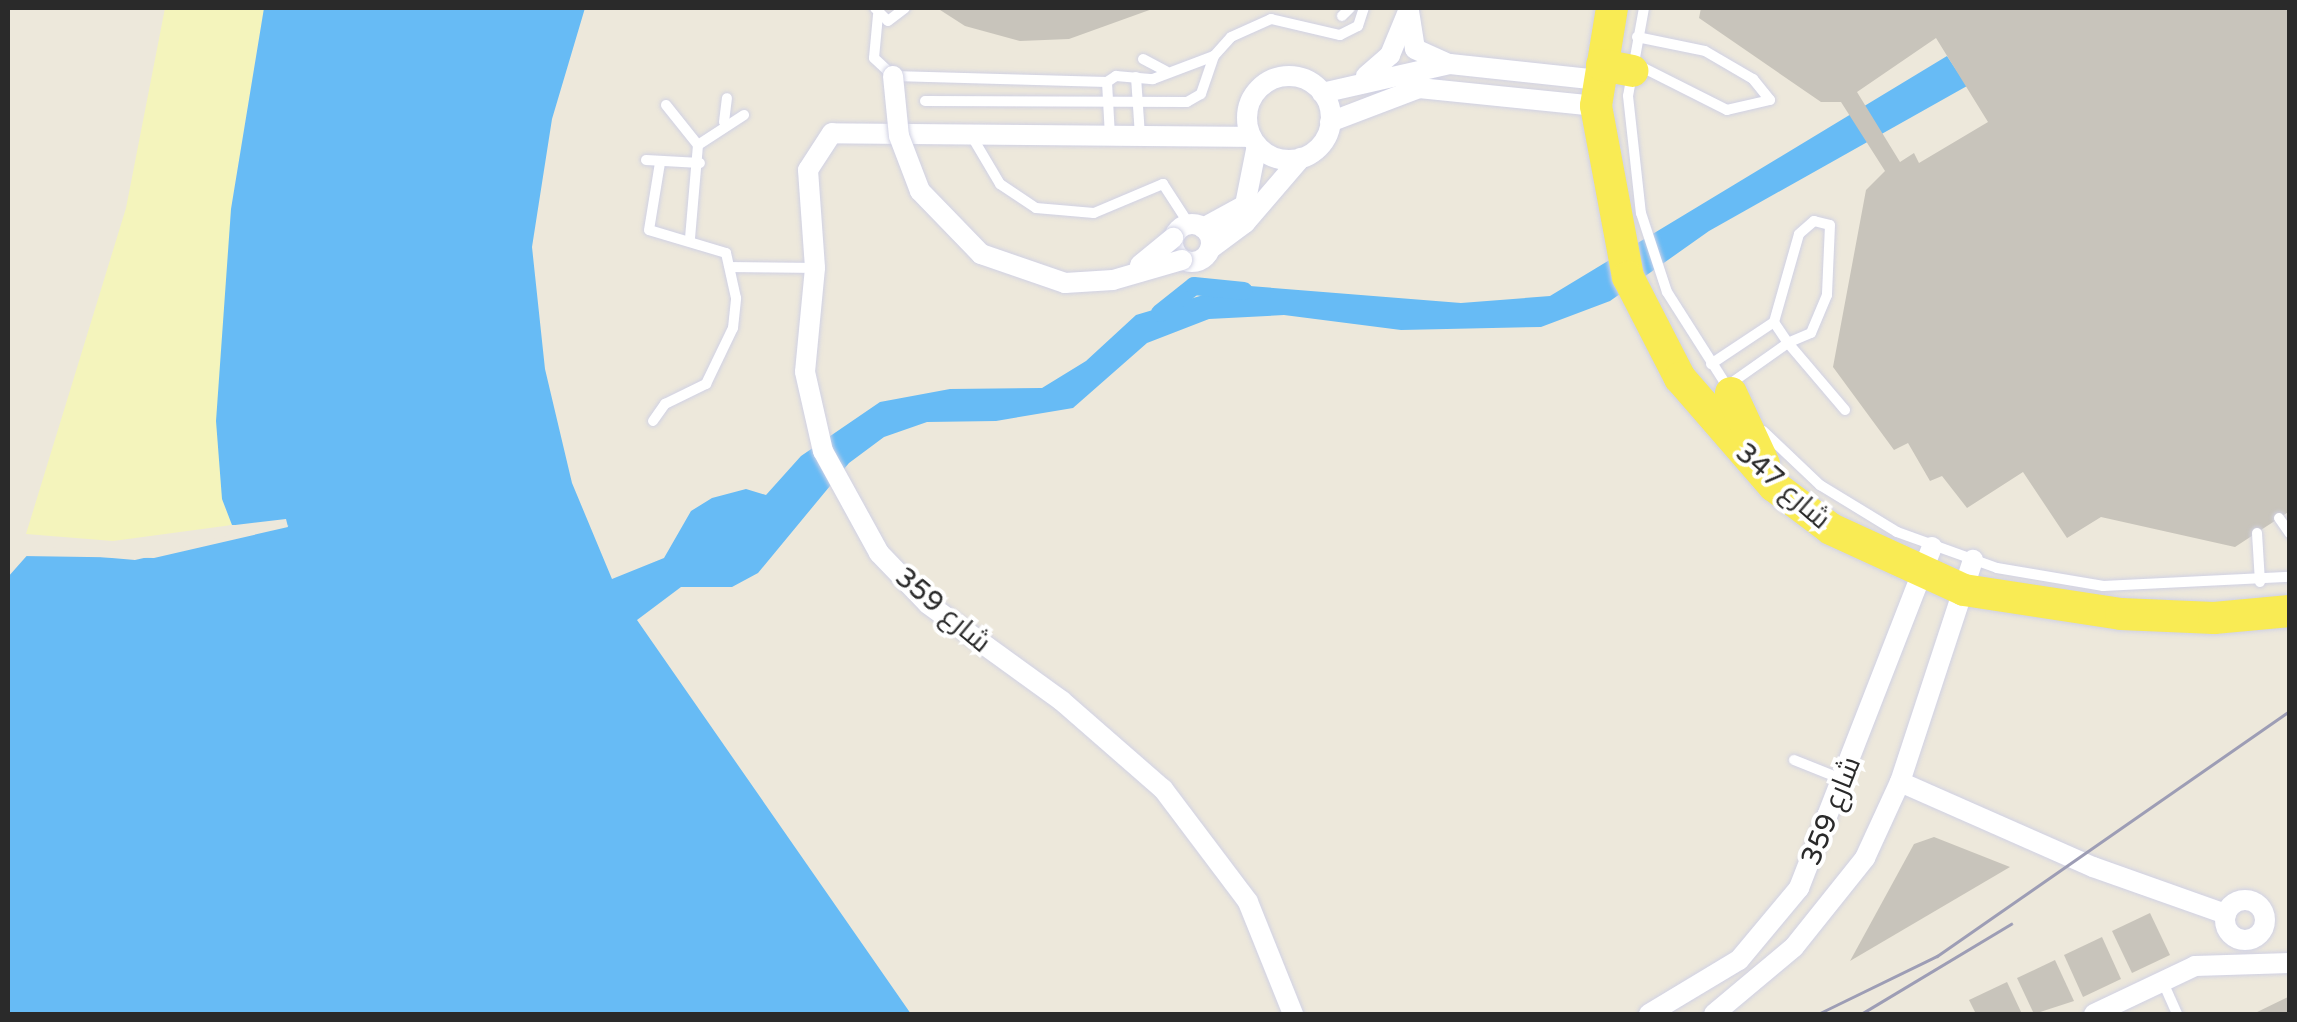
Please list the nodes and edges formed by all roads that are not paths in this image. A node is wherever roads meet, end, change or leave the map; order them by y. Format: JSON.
{"nodes":[{"id":1,"x":905,"y":8,"type":"edge"},
{"id":2,"x":1364,"y":8,"type":"edge"},
{"id":3,"x":1409,"y":8,"type":"edge"},
{"id":4,"x":1612,"y":8,"type":"edge"},
{"id":5,"x":1644,"y":8,"type":"edge"},
{"id":6,"x":876,"y":11,"type":"edge"},
{"id":7,"x":1636,"y":37,"type":"junction"},
{"id":8,"x":1214,"y":56,"type":"junction"},
{"id":9,"x":1143,"y":59,"type":"dead end"},
{"id":10,"x":1450,"y":64,"type":"junction"},
{"id":11,"x":1166,"y":71,"type":"junction"},
{"id":12,"x":898,"y":76,"type":"junction"},
{"id":13,"x":1136,"y":77,"type":"junction"},
{"id":14,"x":1612,"y":77,"type":"junction"},
{"id":15,"x":1360,"y":79,"type":"junction"},
{"id":16,"x":1107,"y":82,"type":"junction"},
{"id":17,"x":1322,"y":93,"type":"junction"},
{"id":18,"x":728,"y":98,"type":"dead end"},
{"id":19,"x":925,"y":101,"type":"dead end"},
{"id":20,"x":1108,"y":103,"type":"junction"},
{"id":21,"x":1138,"y":104,"type":"junction"},
{"id":22,"x":666,"y":105,"type":"dead end"},
{"id":23,"x":744,"y":116,"type":"dead end"},
{"id":24,"x":724,"y":122,"type":"junction"},
{"id":25,"x":1330,"y":122,"type":"junction"},
{"id":26,"x":970,"y":134,"type":"junction"},
{"id":27,"x":1110,"y":136,"type":"junction"},
{"id":28,"x":1140,"y":136,"type":"junction"},
{"id":29,"x":1254,"y":141,"type":"junction"},
{"id":30,"x":698,"y":144,"type":"junction"},
{"id":31,"x":1301,"y":158,"type":"junction"},
{"id":32,"x":646,"y":160,"type":"dead end"},
{"id":33,"x":660,"y":163,"type":"junction"},
{"id":34,"x":700,"y":163,"type":"junction"},
{"id":35,"x":1627,"y":220,"type":"junction"},
{"id":36,"x":1194,"y":235,"type":"junction"},
{"id":37,"x":690,"y":240,"type":"junction"},
{"id":38,"x":1182,"y":260,"type":"junction"},
{"id":39,"x":732,"y":266,"type":"junction"},
{"id":40,"x":815,"y":268,"type":"junction"},
{"id":41,"x":1654,"y":299,"type":"junction"},
{"id":42,"x":1774,"y":322,"type":"junction"},
{"id":43,"x":1788,"y":344,"type":"junction"},
{"id":44,"x":1711,"y":364,"type":"junction"},
{"id":45,"x":1728,"y":390,"type":"junction"},
{"id":46,"x":1845,"y":410,"type":"dead end"},
{"id":47,"x":652,"y":420,"type":"dead end"},
{"id":48,"x":1774,"y":486,"type":"junction"},
{"id":49,"x":2278,"y":518,"type":"dead end"},
{"id":50,"x":2256,"y":533,"type":"dead end"},
{"id":51,"x":2290,"y":534,"type":"edge"},
{"id":52,"x":1926,"y":561,"type":"junction"},
{"id":53,"x":1969,"y":576,"type":"junction"},
{"id":54,"x":2290,"y":577,"type":"edge"},
{"id":55,"x":2260,"y":582,"type":"junction"},
{"id":56,"x":2290,"y":611,"type":"edge"},
{"id":57,"x":1794,"y":760,"type":"dead end"},
{"id":58,"x":1845,"y":781,"type":"junction"},
{"id":59,"x":1900,"y":782,"type":"junction"},
{"id":60,"x":2226,"y":914,"type":"dead end"},
{"id":61,"x":2290,"y":963,"type":"edge"},
{"id":62,"x":2162,"y":980,"type":"junction"},
{"id":63,"x":1293,"y":1014,"type":"edge"},
{"id":64,"x":1649,"y":1014,"type":"edge"},
{"id":65,"x":1714,"y":1014,"type":"edge"},
{"id":66,"x":2094,"y":1014,"type":"edge"},
{"id":67,"x":2178,"y":1014,"type":"edge"}],
"edges":[{"from":1,"to":6,"type":"lane"},
{"from":2,"to":8,"type":"lane"},
{"from":3,"to":10,"type":"street"},
{"from":3,"to":15,"type":"street"},
{"from":4,"to":14,"type":"main road","name":"شارع 347"},
{"from":5,"to":7,"type":"lane","name":"شارع 347"},
{"from":6,"to":12,"type":"lane"},
{"from":7,"to":14,"type":"lane","name":"شارع 347"},
{"from":7,"to":14,"type":"lane"},
{"from":8,"to":11,"type":"lane"},
{"from":8,"to":21,"type":"lane"},
{"from":9,"to":11,"type":"lane"},
{"from":10,"to":14,"type":"street"},
{"from":10,"to":15,"type":"street"},
{"from":11,"to":13,"type":"lane"},
{"from":12,"to":16,"type":"lane"},
{"from":12,"to":36,"type":"street","bridge":true},
{"from":12,"to":38,"type":"street","bridge":true},
{"from":13,"to":16,"type":"lane"},
{"from":13,"to":21,"type":"lane"},
{"from":14,"to":25,"type":"street"},
{"from":14,"to":35,"type":"main road","name":"شارع 347"},
{"from":14,"to":35,"type":"lane","name":"شارع 347"},
{"from":15,"to":17,"type":"street"},
{"from":16,"to":20,"type":"lane"},
{"from":17,"to":25,"type":"street"},
{"from":17,"to":29,"type":"street"},
{"from":18,"to":24,"type":"lane"},
{"from":19,"to":20,"type":"lane"},
{"from":20,"to":21,"type":"lane"},
{"from":20,"to":27,"type":"lane"},
{"from":21,"to":28,"type":"lane"},
{"from":22,"to":30,"type":"lane"},
{"from":23,"to":24,"type":"lane"},
{"from":24,"to":30,"type":"lane"},
{"from":25,"to":31,"type":"street"},
{"from":26,"to":27,"type":"street"},
{"from":26,"to":36,"type":"lane"},
{"from":26,"to":40,"type":"street","name":"شارع 359"},
{"from":27,"to":28,"type":"street"},
{"from":28,"to":29,"type":"street"},
{"from":29,"to":31,"type":"street"},
{"from":29,"to":36,"type":"street"},
{"from":30,"to":34,"type":"lane"},
{"from":31,"to":36,"type":"street"},
{"from":32,"to":33,"type":"lane"},
{"from":33,"to":34,"type":"lane"},
{"from":33,"to":37,"type":"lane"},
{"from":34,"to":37,"type":"lane"},
{"from":35,"to":41,"type":"main road","name":"شارع 347"},
{"from":36,"to":38,"type":"street"},
{"from":36,"to":38,"type":"street"},
{"from":37,"to":39,"type":"lane"},
{"from":39,"to":40,"type":"lane"},
{"from":39,"to":47,"type":"lane"},
{"from":40,"to":63,"type":"street","name":"شارع 359"},
{"from":41,"to":44,"type":"lane","name":"شارع 347"},
{"from":41,"to":48,"type":"main road","name":"شارع 347"},
{"from":42,"to":43,"type":"lane"},
{"from":42,"to":43,"type":"lane"},
{"from":42,"to":44,"type":"lane"},
{"from":43,"to":45,"type":"lane"},
{"from":43,"to":46,"type":"lane"},
{"from":44,"to":45,"type":"lane","name":"شارع 347"},
{"from":45,"to":48,"type":"main road"},
{"from":45,"to":52,"type":"lane","name":"شارع 347"},
{"from":48,"to":52,"type":"main road","name":"شارع 347"},
{"from":49,"to":51,"type":"lane"},
{"from":50,"to":55,"type":"lane"},
{"from":52,"to":53,"type":"main road","name":"شارع 347"},
{"from":52,"to":58,"type":"street","name":"شارع 359"},
{"from":53,"to":55,"type":"lane","name":"شارع 347"},
{"from":53,"to":56,"type":"main road","name":"شارع 347"},
{"from":53,"to":59,"type":"street","name":"شارع 359"},
{"from":54,"to":55,"type":"lane","name":"شارع 347"},
{"from":57,"to":58,"type":"lane"},
{"from":58,"to":64,"type":"street","name":"شارع 359"},
{"from":59,"to":60,"type":"street"},
{"from":59,"to":65,"type":"street","name":"شارع 359"},
{"from":61,"to":62,"type":"street"},
{"from":62,"to":66,"type":"street"},
{"from":62,"to":67,"type":"lane"}]}
